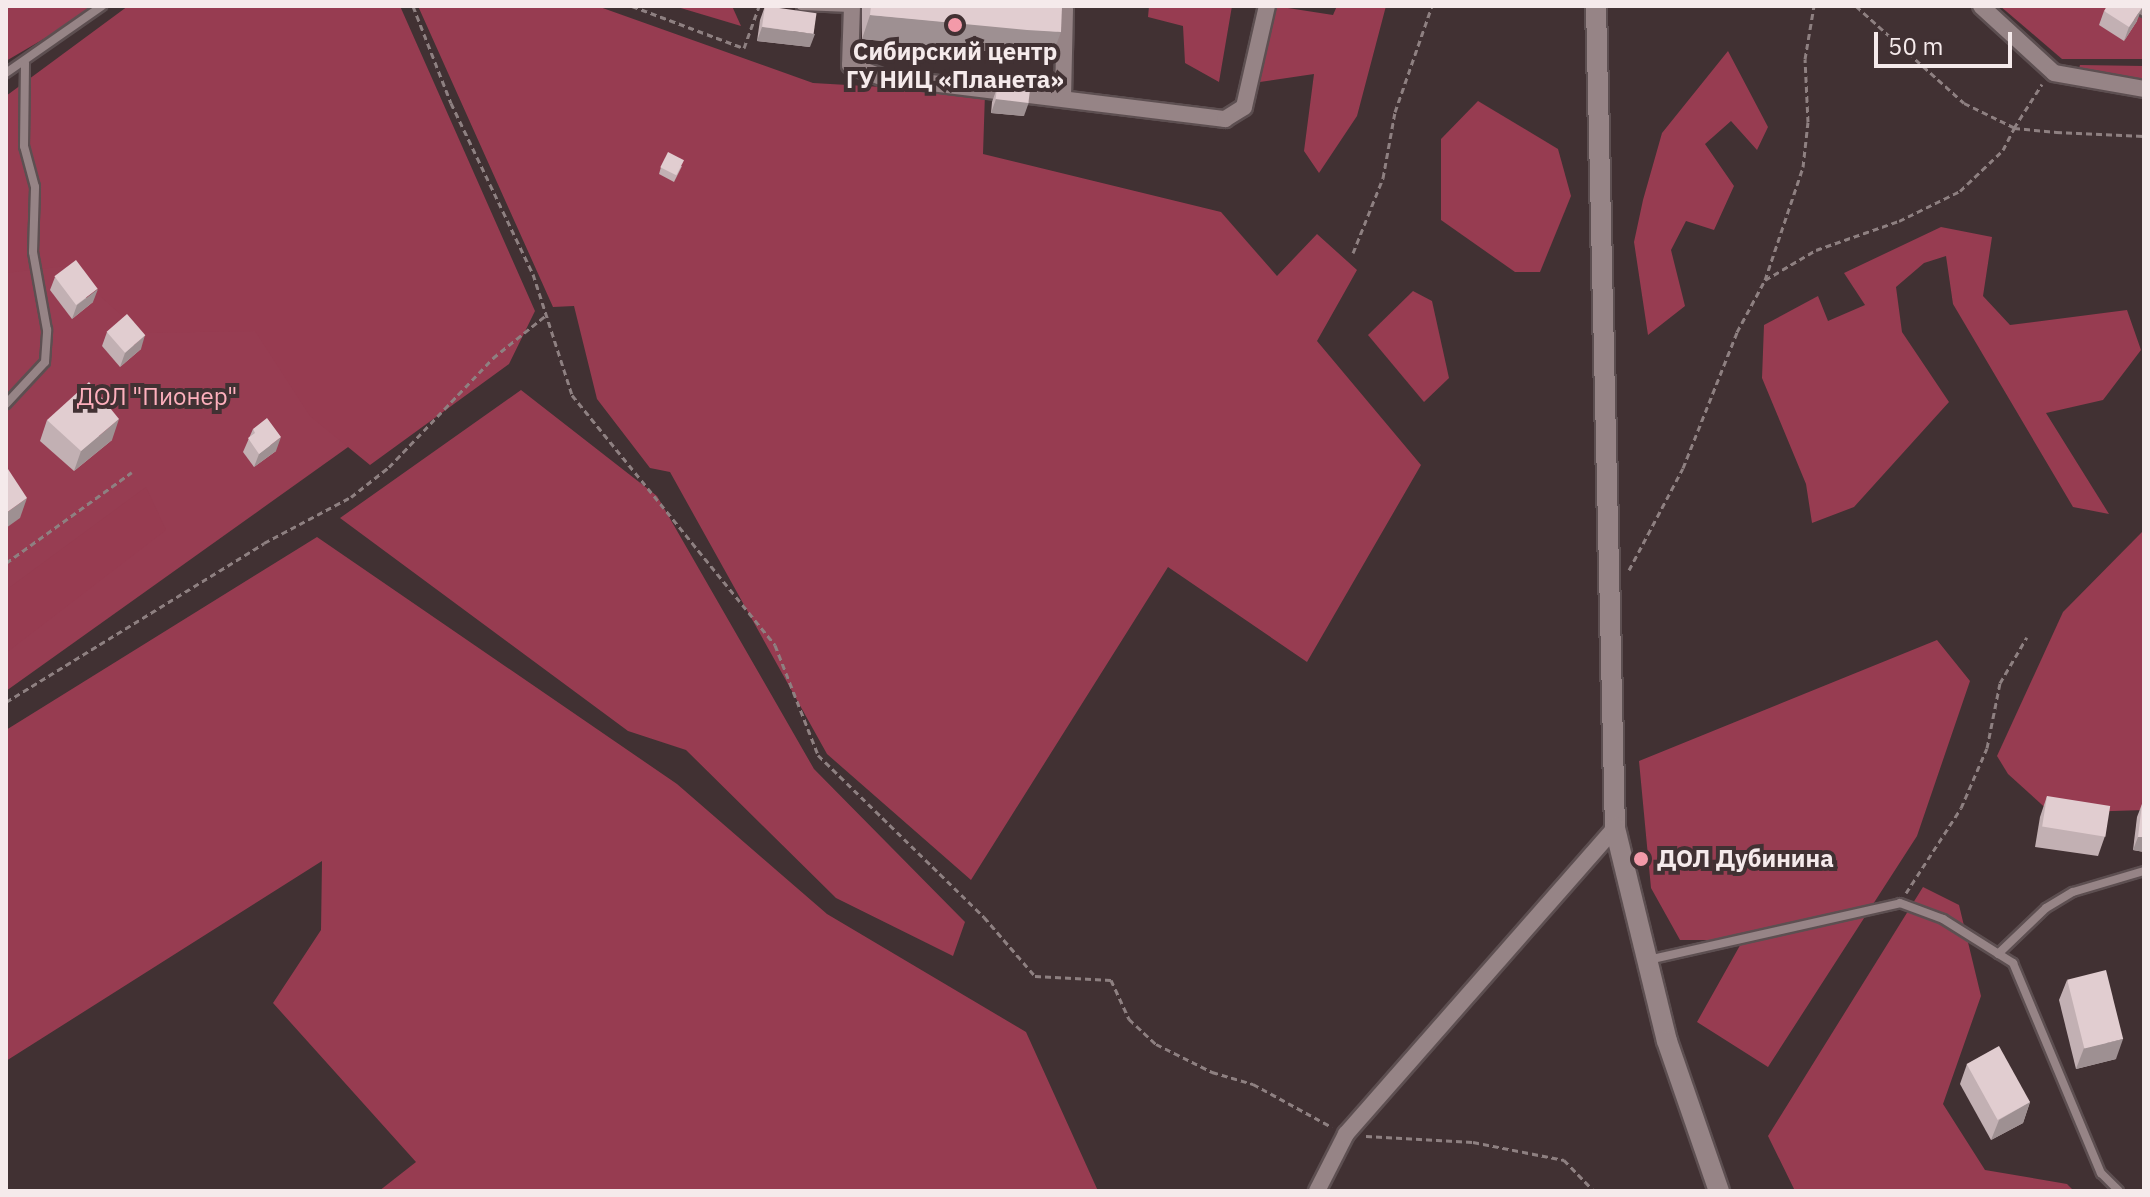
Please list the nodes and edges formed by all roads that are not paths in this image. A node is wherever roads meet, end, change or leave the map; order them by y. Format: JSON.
{"nodes":[{"id":1,"x":102,"y":6,"type":"edge"},
{"id":2,"x":801,"y":6,"type":"edge"},
{"id":3,"x":1046,"y":6,"type":"edge"},
{"id":4,"x":1267,"y":6,"type":"edge"},
{"id":5,"x":1596,"y":6,"type":"edge"},
{"id":6,"x":1981,"y":6,"type":"edge"},
{"id":7,"x":2136,"y":6,"type":"edge"},
{"id":8,"x":851,"y":7,"type":"edge"},
{"id":9,"x":2144,"y":12,"type":"edge"},
{"id":10,"x":25,"y":63,"type":"junction"},
{"id":11,"x":6,"y":73,"type":"edge"},
{"id":12,"x":2144,"y":89,"type":"edge"},
{"id":13,"x":1063,"y":96,"type":"junction"},
{"id":14,"x":6,"y":404,"type":"edge"},
{"id":15,"x":1615,"y":828,"type":"junction"},
{"id":16,"x":2144,"y":871,"type":"edge"},
{"id":17,"x":1998,"y":954,"type":"junction"},
{"id":18,"x":1648,"y":960,"type":"junction"},
{"id":19,"x":1317,"y":1191,"type":"edge"},
{"id":20,"x":1719,"y":1191,"type":"edge"},
{"id":21,"x":2119,"y":1191,"type":"edge"}],
"edges":[{"from":1,"to":10,"type":"lane"},
{"from":2,"to":8,"type":"lane"},
{"from":3,"to":13,"type":"street"},
{"from":4,"to":13,"type":"street"},
{"from":5,"to":15,"type":"street"},
{"from":6,"to":12,"type":"street"},
{"from":7,"to":9,"type":"lane"},
{"from":8,"to":13,"type":"street"},
{"from":10,"to":11,"type":"lane"},
{"from":10,"to":14,"type":"lane"},
{"from":15,"to":18,"type":"street"},
{"from":15,"to":19,"type":"street"},
{"from":16,"to":17,"type":"lane"},
{"from":17,"to":18,"type":"lane"},
{"from":17,"to":21,"type":"lane"},
{"from":18,"to":20,"type":"street"}]}
